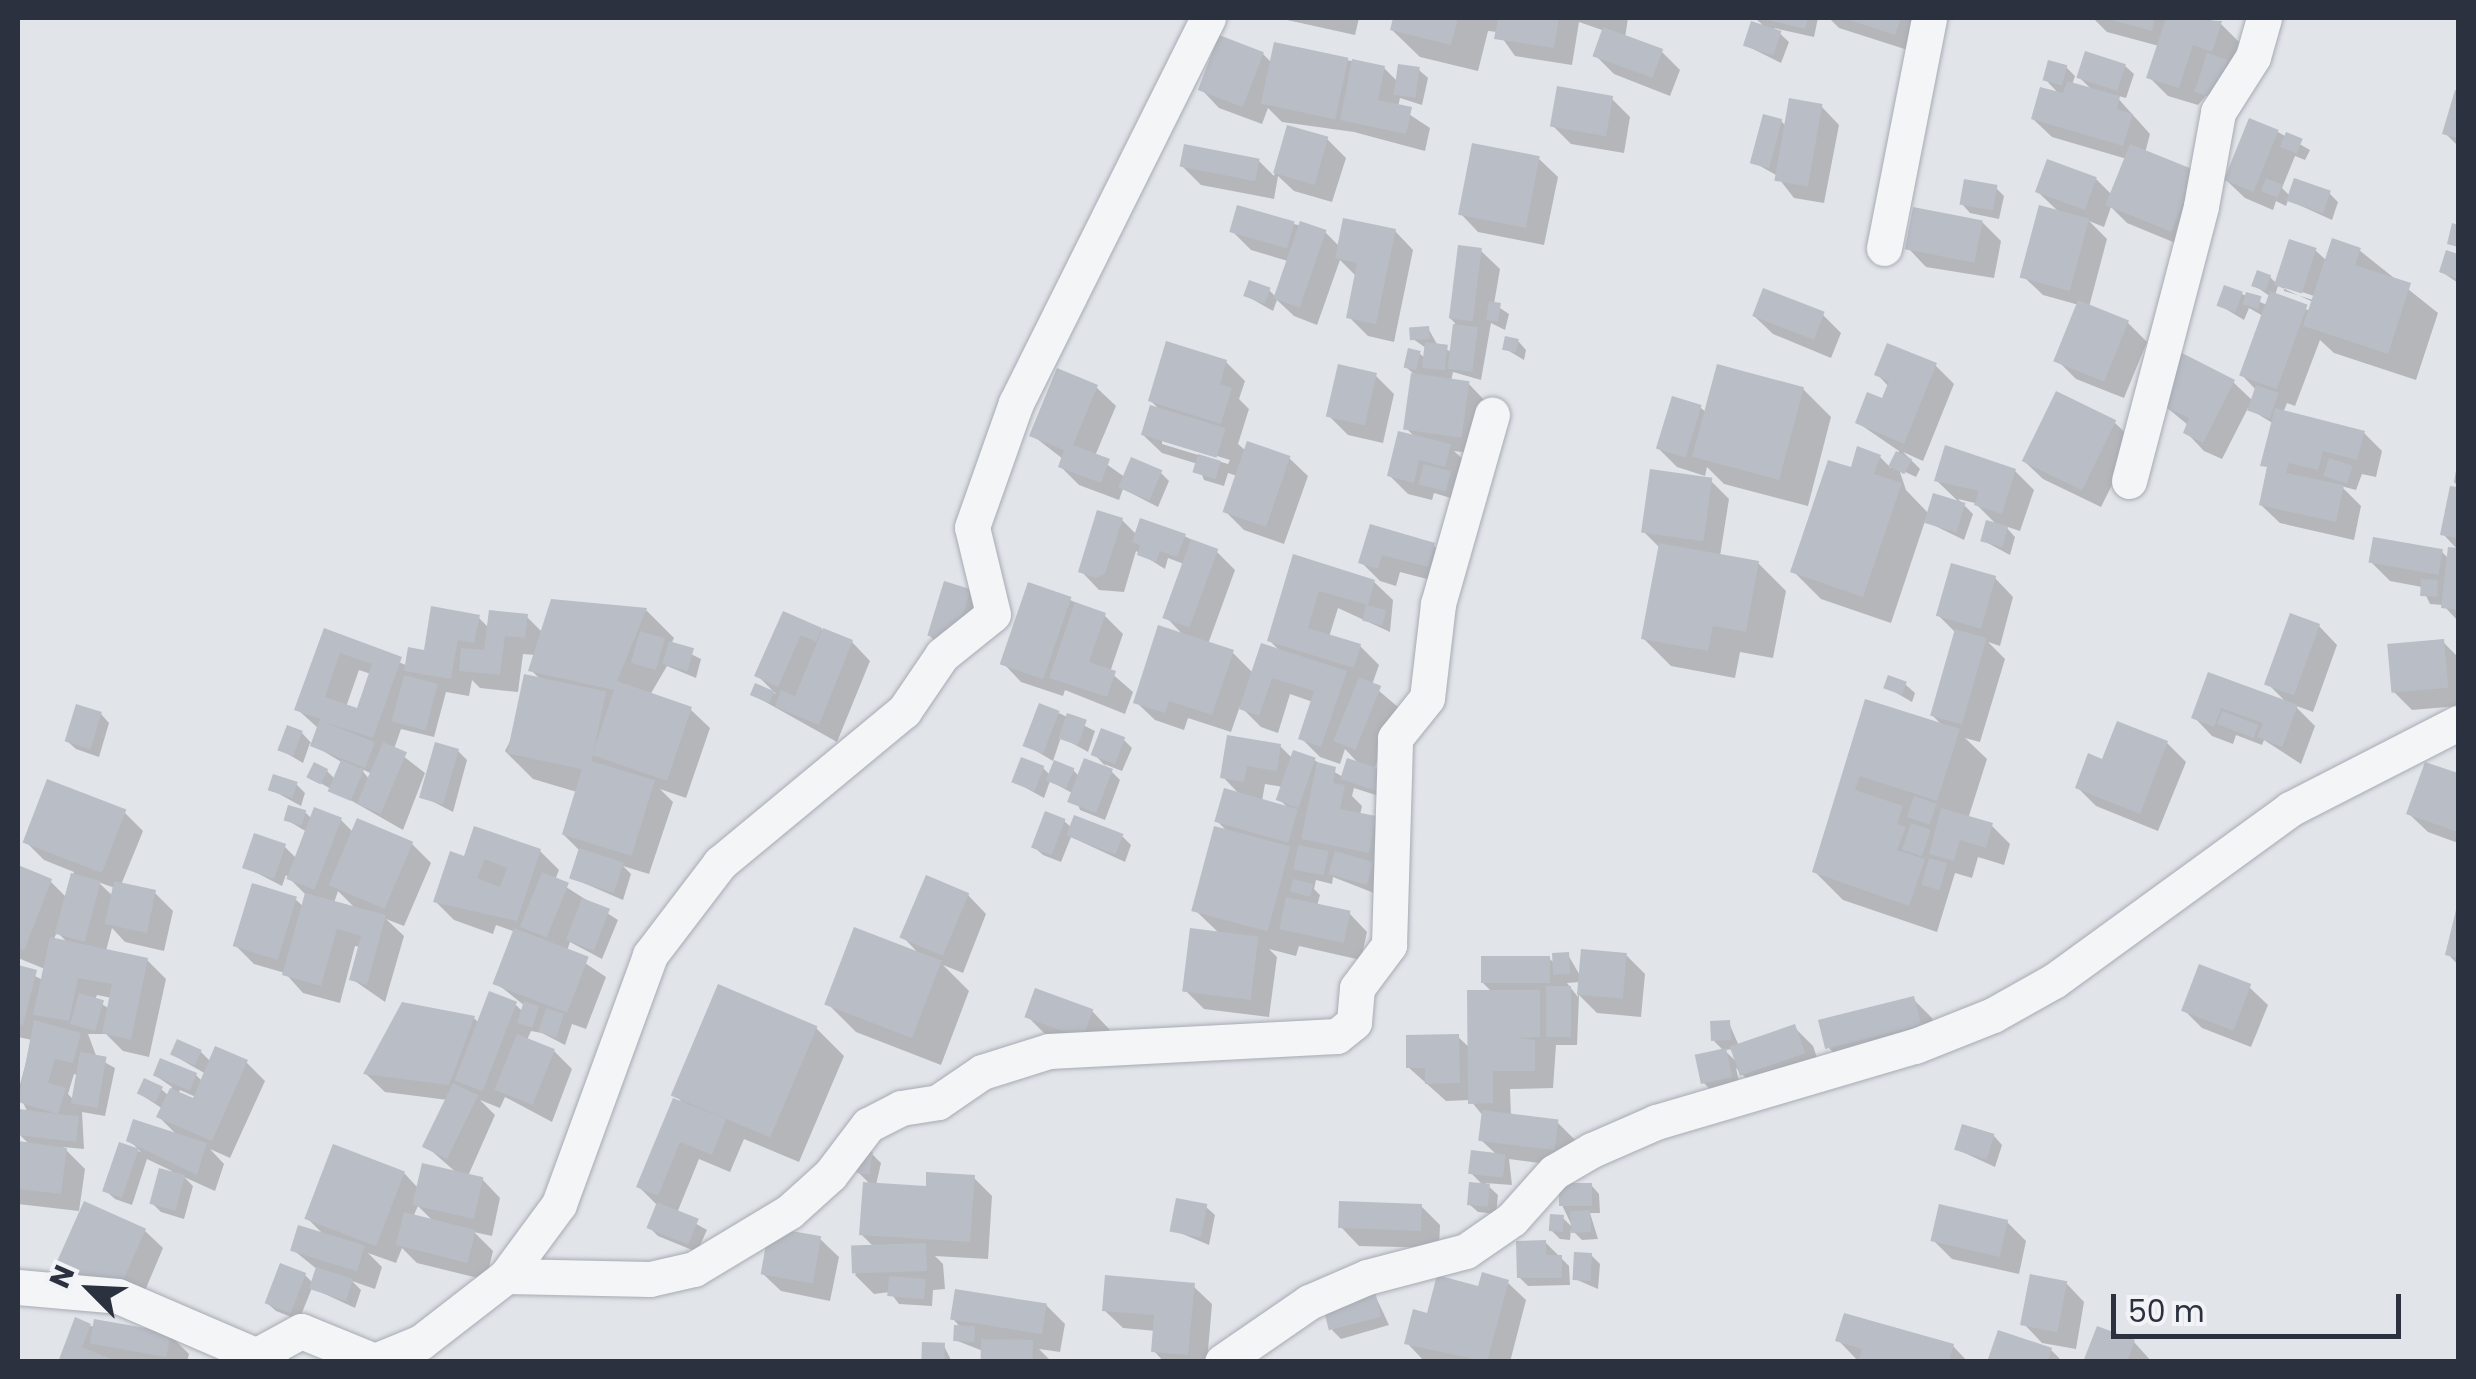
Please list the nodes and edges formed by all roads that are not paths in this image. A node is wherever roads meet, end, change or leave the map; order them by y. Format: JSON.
{"nodes":[{"id":1,"x":1208,"y":18,"type":"edge"},
{"id":2,"x":1929,"y":18,"type":"edge"},
{"id":3,"x":2264,"y":18,"type":"edge"},
{"id":4,"x":1884,"y":248,"type":"dead end"},
{"id":5,"x":1492,"y":415,"type":"dead end"},
{"id":6,"x":2128,"y":481,"type":"dead end"},
{"id":7,"x":2458,"y":722,"type":"edge"},
{"id":8,"x":506,"y":1276,"type":"junction"},
{"id":9,"x":18,"y":1287,"type":"edge"},
{"id":10,"x":264,"y":1358,"type":"edge"},
{"id":11,"x":1222,"y":1362,"type":"edge"}],
"edges":[{"from":1,"to":8,"type":"street"},
{"from":2,"to":4,"type":"street"},
{"from":3,"to":6,"type":"street"},
{"from":5,"to":8,"type":"street"},
{"from":7,"to":11,"type":"street"},
{"from":8,"to":10,"type":"street"},
{"from":9,"to":10,"type":"street"}]}
